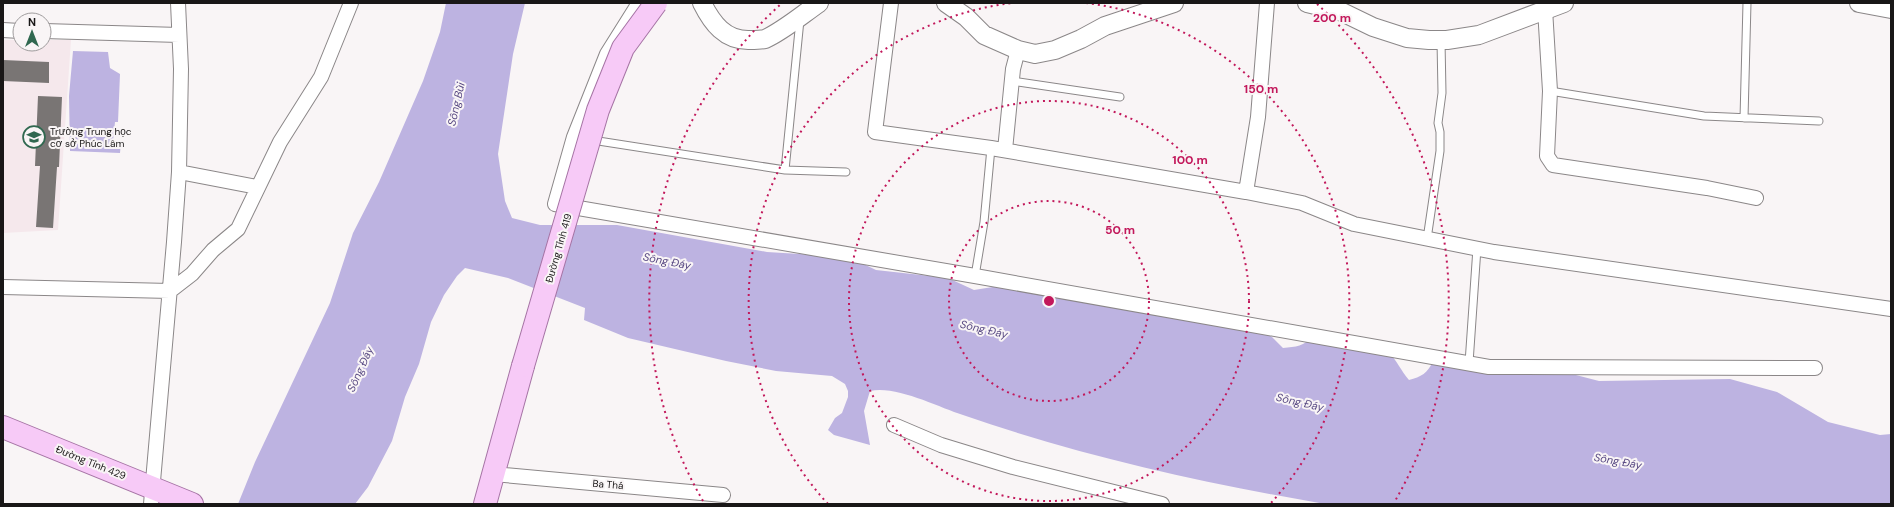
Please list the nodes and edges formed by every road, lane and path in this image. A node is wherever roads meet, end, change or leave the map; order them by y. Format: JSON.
{"nodes":[{"id":1,"x":178,"y":3,"type":"edge"},
{"id":2,"x":351,"y":3,"type":"edge"},
{"id":3,"x":639,"y":3,"type":"edge"},
{"id":4,"x":656,"y":3,"type":"edge"},
{"id":5,"x":702,"y":3,"type":"edge"},
{"id":6,"x":819,"y":3,"type":"edge"},
{"id":7,"x":891,"y":3,"type":"edge"},
{"id":8,"x":946,"y":3,"type":"edge"},
{"id":9,"x":1174,"y":3,"type":"edge"},
{"id":10,"x":1267,"y":3,"type":"edge"},
{"id":11,"x":1307,"y":3,"type":"edge"},
{"id":12,"x":1564,"y":3,"type":"edge"},
{"id":13,"x":1747,"y":3,"type":"edge"},
{"id":14,"x":1859,"y":3,"type":"edge"},
{"id":15,"x":1545,"y":9,"type":"junction"},
{"id":16,"x":1891,"y":9,"type":"edge"},
{"id":17,"x":963,"y":10,"type":"edge"},
{"id":18,"x":801,"y":16,"type":"junction"},
{"id":19,"x":52,"y":31,"type":"edge"},
{"id":20,"x":179,"y":34,"type":"junction"},
{"id":21,"x":1441,"y":40,"type":"junction"},
{"id":22,"x":1018,"y":50,"type":"junction"},
{"id":23,"x":1012,"y":81,"type":"junction"},
{"id":24,"x":1550,"y":91,"type":"junction"},
{"id":25,"x":1120,"y":97,"type":"dead end"},
{"id":26,"x":1744,"y":118,"type":"junction"},
{"id":27,"x":1819,"y":121,"type":"dead end"},
{"id":28,"x":574,"y":137,"type":"junction"},
{"id":29,"x":998,"y":149,"type":"junction"},
{"id":30,"x":785,"y":170,"type":"junction"},
{"id":31,"x":179,"y":172,"type":"junction"},
{"id":32,"x":846,"y":172,"type":"dead end"},
{"id":33,"x":257,"y":187,"type":"junction"},
{"id":34,"x":1246,"y":192,"type":"junction"},
{"id":35,"x":1756,"y":198,"type":"dead end"},
{"id":36,"x":1427,"y":239,"type":"junction"},
{"id":37,"x":1477,"y":248,"type":"junction"},
{"id":38,"x":975,"y":276,"type":"junction"},
{"id":39,"x":3,"y":287,"type":"edge"},
{"id":40,"x":170,"y":292,"type":"junction"},
{"id":41,"x":1891,"y":309,"type":"edge"},
{"id":42,"x":1469,"y":363,"type":"junction"},
{"id":43,"x":1815,"y":368,"type":"dead end"},
{"id":44,"x":894,"y":425,"type":"dead end"},
{"id":45,"x":3,"y":427,"type":"edge"},
{"id":46,"x":493,"y":474,"type":"junction"},
{"id":47,"x":151,"y":495,"type":"edge"},
{"id":48,"x":723,"y":496,"type":"dead end"},
{"id":49,"x":185,"y":501,"type":"edge"},
{"id":50,"x":485,"y":504,"type":"edge"},
{"id":51,"x":1162,"y":504,"type":"edge"}],
"edges":[{"from":1,"to":20,"type":"street"},
{"from":2,"to":33,"type":"street"},
{"from":3,"to":28,"type":"street"},
{"from":4,"to":46,"type":"main road","name":"Đường Tỉnh 419","bridge":true},
{"from":5,"to":18,"type":"street"},
{"from":6,"to":18,"type":"street"},
{"from":7,"to":29,"type":"street"},
{"from":8,"to":17,"type":"street"},
{"from":9,"to":22,"type":"street"},
{"from":10,"to":34,"type":"street"},
{"from":11,"to":21,"type":"street"},
{"from":12,"to":15,"type":"street"},
{"from":13,"to":26,"type":"lane"},
{"from":14,"to":16,"type":"street"},
{"from":15,"to":21,"type":"street"},
{"from":15,"to":24,"type":"street"},
{"from":17,"to":22,"type":"street"},
{"from":18,"to":30,"type":"lane"},
{"from":19,"to":20,"type":"street"},
{"from":20,"to":31,"type":"street"},
{"from":21,"to":36,"type":"lane"},
{"from":22,"to":23,"type":"street"},
{"from":23,"to":25,"type":"lane"},
{"from":23,"to":29,"type":"street"},
{"from":24,"to":26,"type":"lane"},
{"from":24,"to":35,"type":"street"},
{"from":26,"to":27,"type":"lane"},
{"from":28,"to":30,"type":"lane"},
{"from":28,"to":38,"type":"street"},
{"from":29,"to":34,"type":"street"},
{"from":29,"to":38,"type":"lane"},
{"from":30,"to":32,"type":"lane"},
{"from":31,"to":33,"type":"street"},
{"from":31,"to":40,"type":"street"},
{"from":33,"to":40,"type":"street"},
{"from":34,"to":36,"type":"street"},
{"from":36,"to":37,"type":"street"},
{"from":37,"to":41,"type":"street"},
{"from":37,"to":42,"type":"lane"},
{"from":38,"to":42,"type":"street"},
{"from":39,"to":40,"type":"street"},
{"from":40,"to":47,"type":"street"},
{"from":42,"to":43,"type":"street"},
{"from":44,"to":51,"type":"street"},
{"from":45,"to":47,"type":"main road","name":"Đường Tỉnh 429"},
{"from":46,"to":48,"type":"street","name":"Ba Thá"},
{"from":46,"to":50,"type":"main road","name":"Đường Tỉnh 419"},
{"from":47,"to":49,"type":"main road","name":"Đường Tỉnh 429"}]}
